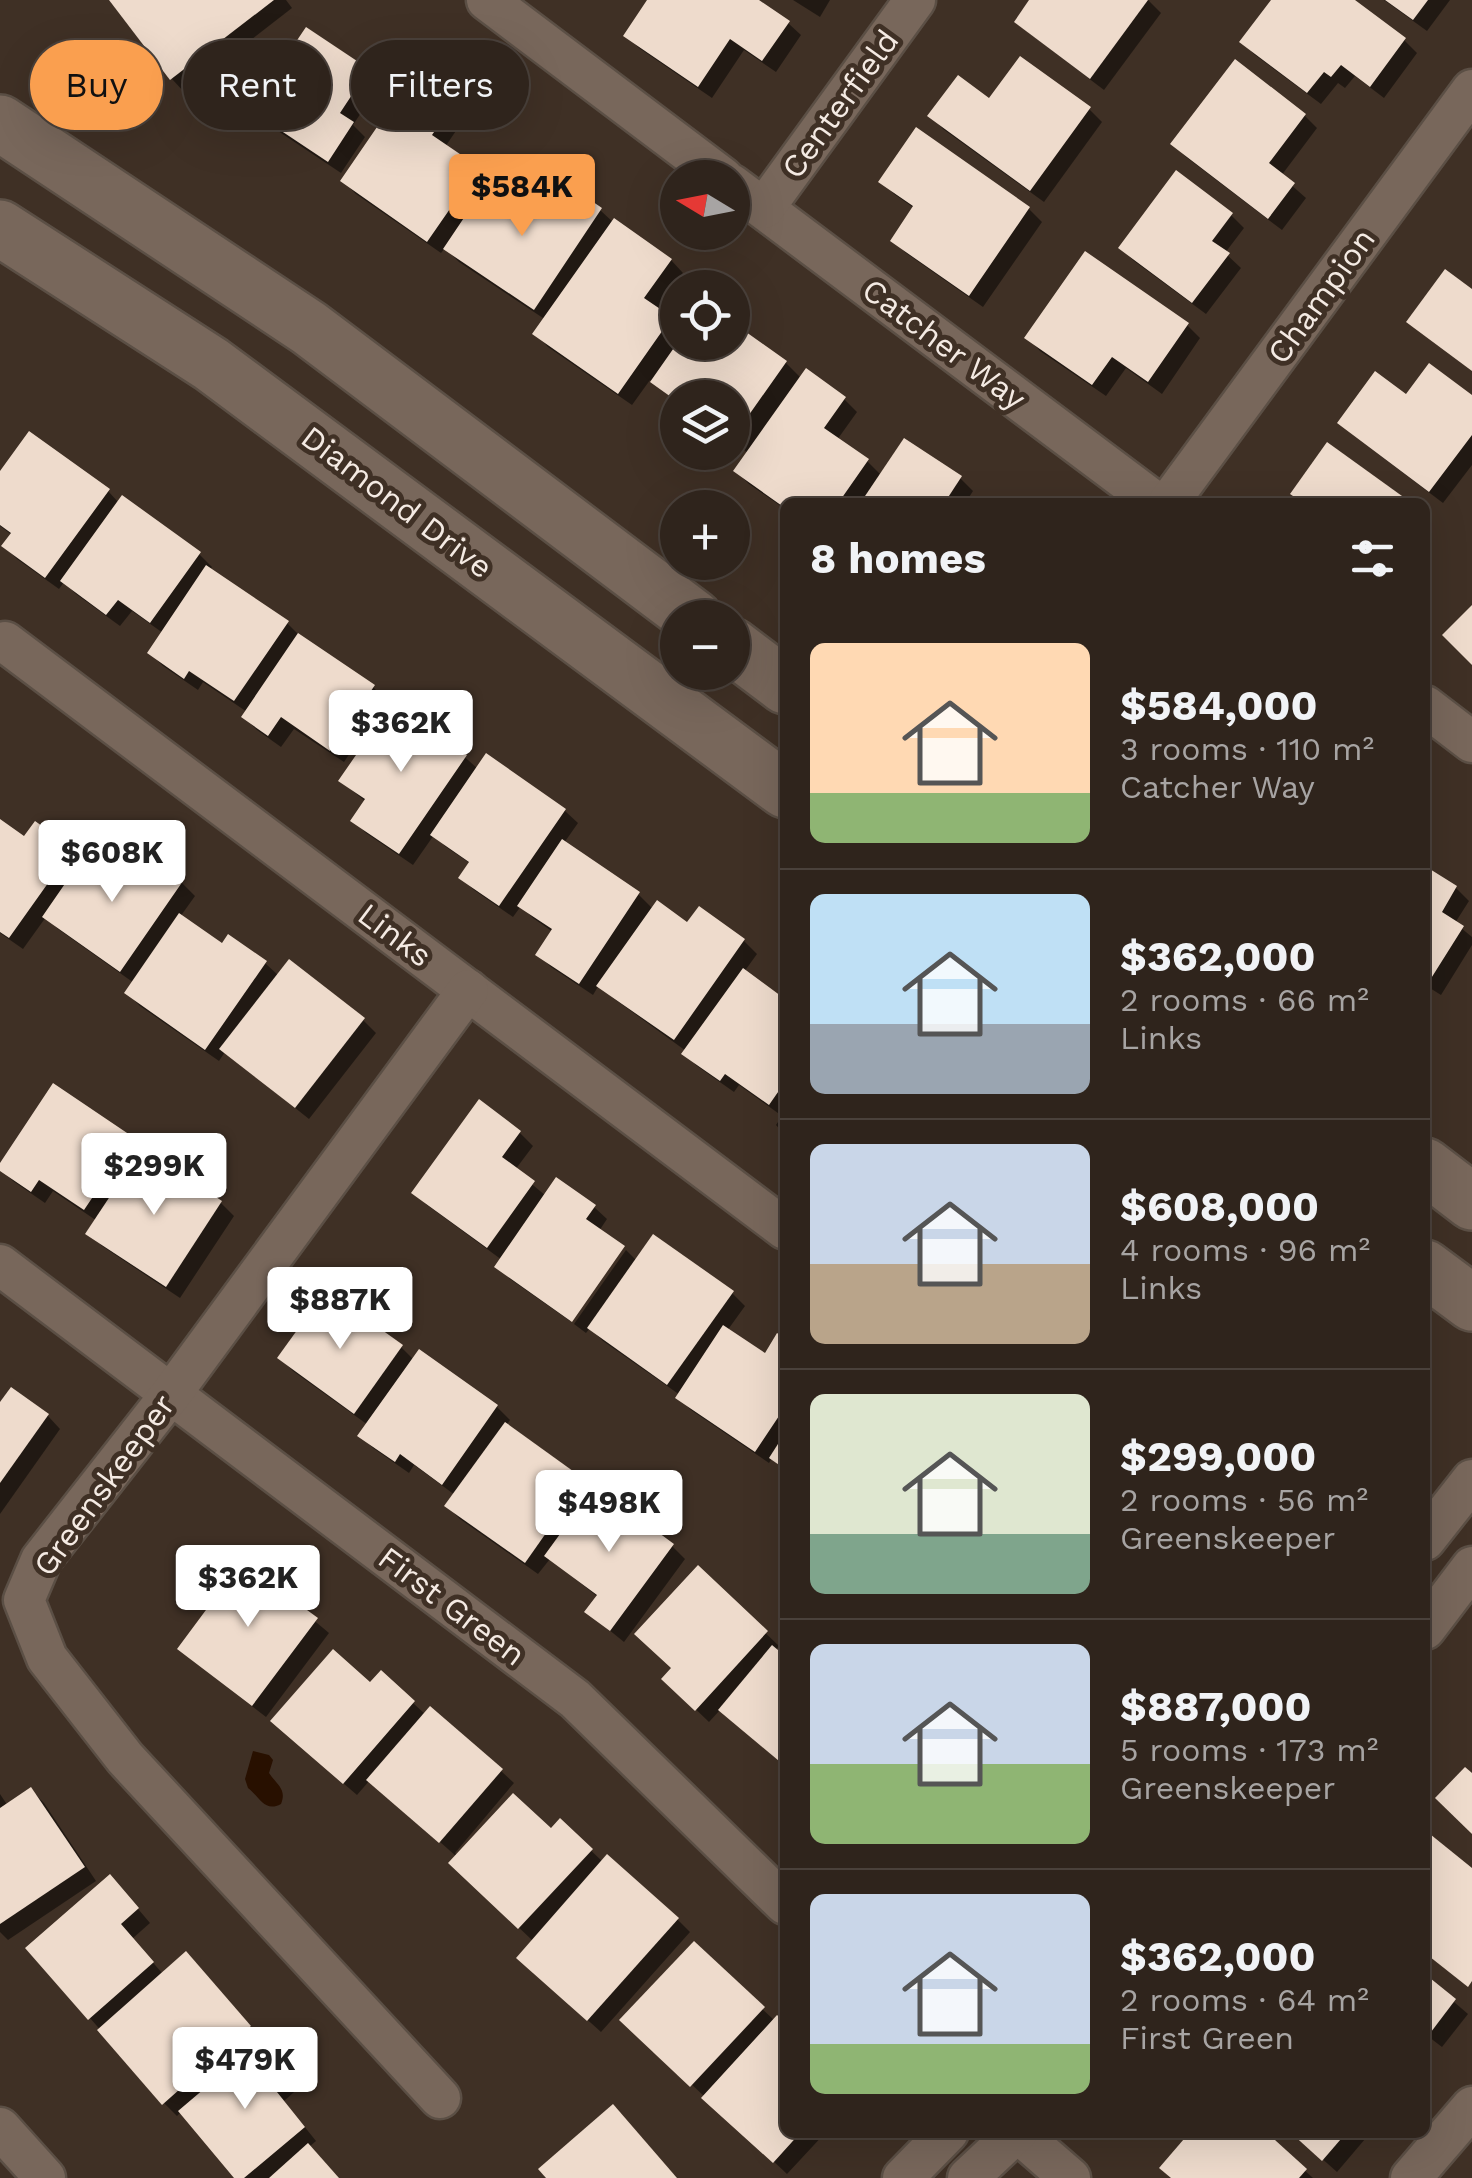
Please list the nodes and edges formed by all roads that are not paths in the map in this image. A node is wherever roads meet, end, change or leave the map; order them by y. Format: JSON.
{"nodes":[{"id":1,"x":487,"y":0,"type":"edge"},
{"id":2,"x":915,"y":0,"type":"edge"},
{"id":3,"x":1472,"y":90,"type":"edge"},
{"id":4,"x":0,"y":123,"type":"edge"},
{"id":5,"x":699,"y":160,"type":"edge"},
{"id":6,"x":750,"y":198,"type":"edge"},
{"id":7,"x":764,"y":208,"type":"junction"},
{"id":8,"x":0,"y":228,"type":"edge"},
{"id":9,"x":1150,"y":498,"type":"edge"},
{"id":10,"x":1172,"y":498,"type":"edge"},
{"id":11,"x":670,"y":600,"type":"edge"},
{"id":12,"x":6,"y":642,"type":"dead end"},
{"id":13,"x":750,"y":660,"type":"edge"},
{"id":14,"x":780,"y":682,"type":"edge"},
{"id":15,"x":1430,"y":710,"type":"edge"},
{"id":16,"x":1472,"y":742,"type":"edge"},
{"id":17,"x":780,"y":786,"type":"edge"},
{"id":18,"x":468,"y":990,"type":"junction"},
{"id":19,"x":1430,"y":1170,"type":"edge"},
{"id":20,"x":1472,"y":1202,"type":"edge"},
{"id":21,"x":780,"y":1225,"type":"edge"},
{"id":22,"x":0,"y":1265,"type":"edge"},
{"id":23,"x":1430,"y":1272,"type":"edge"},
{"id":24,"x":1472,"y":1303,"type":"edge"},
{"id":25,"x":171,"y":1394,"type":"junction"},
{"id":26,"x":1472,"y":1480,"type":"edge"},
{"id":27,"x":1430,"y":1534,"type":"edge"},
{"id":28,"x":1472,"y":1567,"type":"edge"},
{"id":29,"x":1430,"y":1622,"type":"edge"},
{"id":30,"x":780,"y":1899,"type":"edge"},
{"id":31,"x":440,"y":2098,"type":"dead end"},
{"id":32,"x":1472,"y":2108,"type":"edge"},
{"id":33,"x":0,"y":2128,"type":"edge"},
{"id":34,"x":942,"y":2138,"type":"edge"},
{"id":35,"x":1010,"y":2138,"type":"edge"},
{"id":36,"x":1023,"y":2138,"type":"edge"},
{"id":37,"x":44,"y":2178,"type":"edge"},
{"id":38,"x":903,"y":2178,"type":"edge"},
{"id":39,"x":968,"y":2178,"type":"edge"},
{"id":40,"x":1070,"y":2178,"type":"edge"},
{"id":41,"x":1410,"y":2178,"type":"edge"}],
"edges":[{"from":1,"to":5,"type":"street"},
{"from":2,"to":7,"type":"street","name":"Centerfield"},
{"from":3,"to":10,"type":"street","name":"Champion"},
{"from":4,"to":11,"type":"street"},
{"from":6,"to":7,"type":"street","name":"Catcher Way"},
{"from":7,"to":9,"type":"street","name":"Catcher Way"},
{"from":8,"to":17,"type":"street","name":"Diamond Drive"},
{"from":12,"to":18,"type":"street","name":"Links"},
{"from":13,"to":14,"type":"street"},
{"from":15,"to":16,"type":"street"},
{"from":18,"to":21,"type":"street","name":"Links"},
{"from":18,"to":25,"type":"street","name":"Greenskeeper"},
{"from":19,"to":20,"type":"street"},
{"from":22,"to":25,"type":"street","name":"First Green"},
{"from":23,"to":24,"type":"street"},
{"from":25,"to":30,"type":"street","name":"First Green"},
{"from":25,"to":31,"type":"street","name":"Greenskeeper"},
{"from":26,"to":27,"type":"street"},
{"from":28,"to":29,"type":"street"},
{"from":32,"to":41,"type":"street"},
{"from":33,"to":37,"type":"street"},
{"from":34,"to":38,"type":"street"},
{"from":35,"to":39,"type":"street"},
{"from":36,"to":40,"type":"street"}]}
